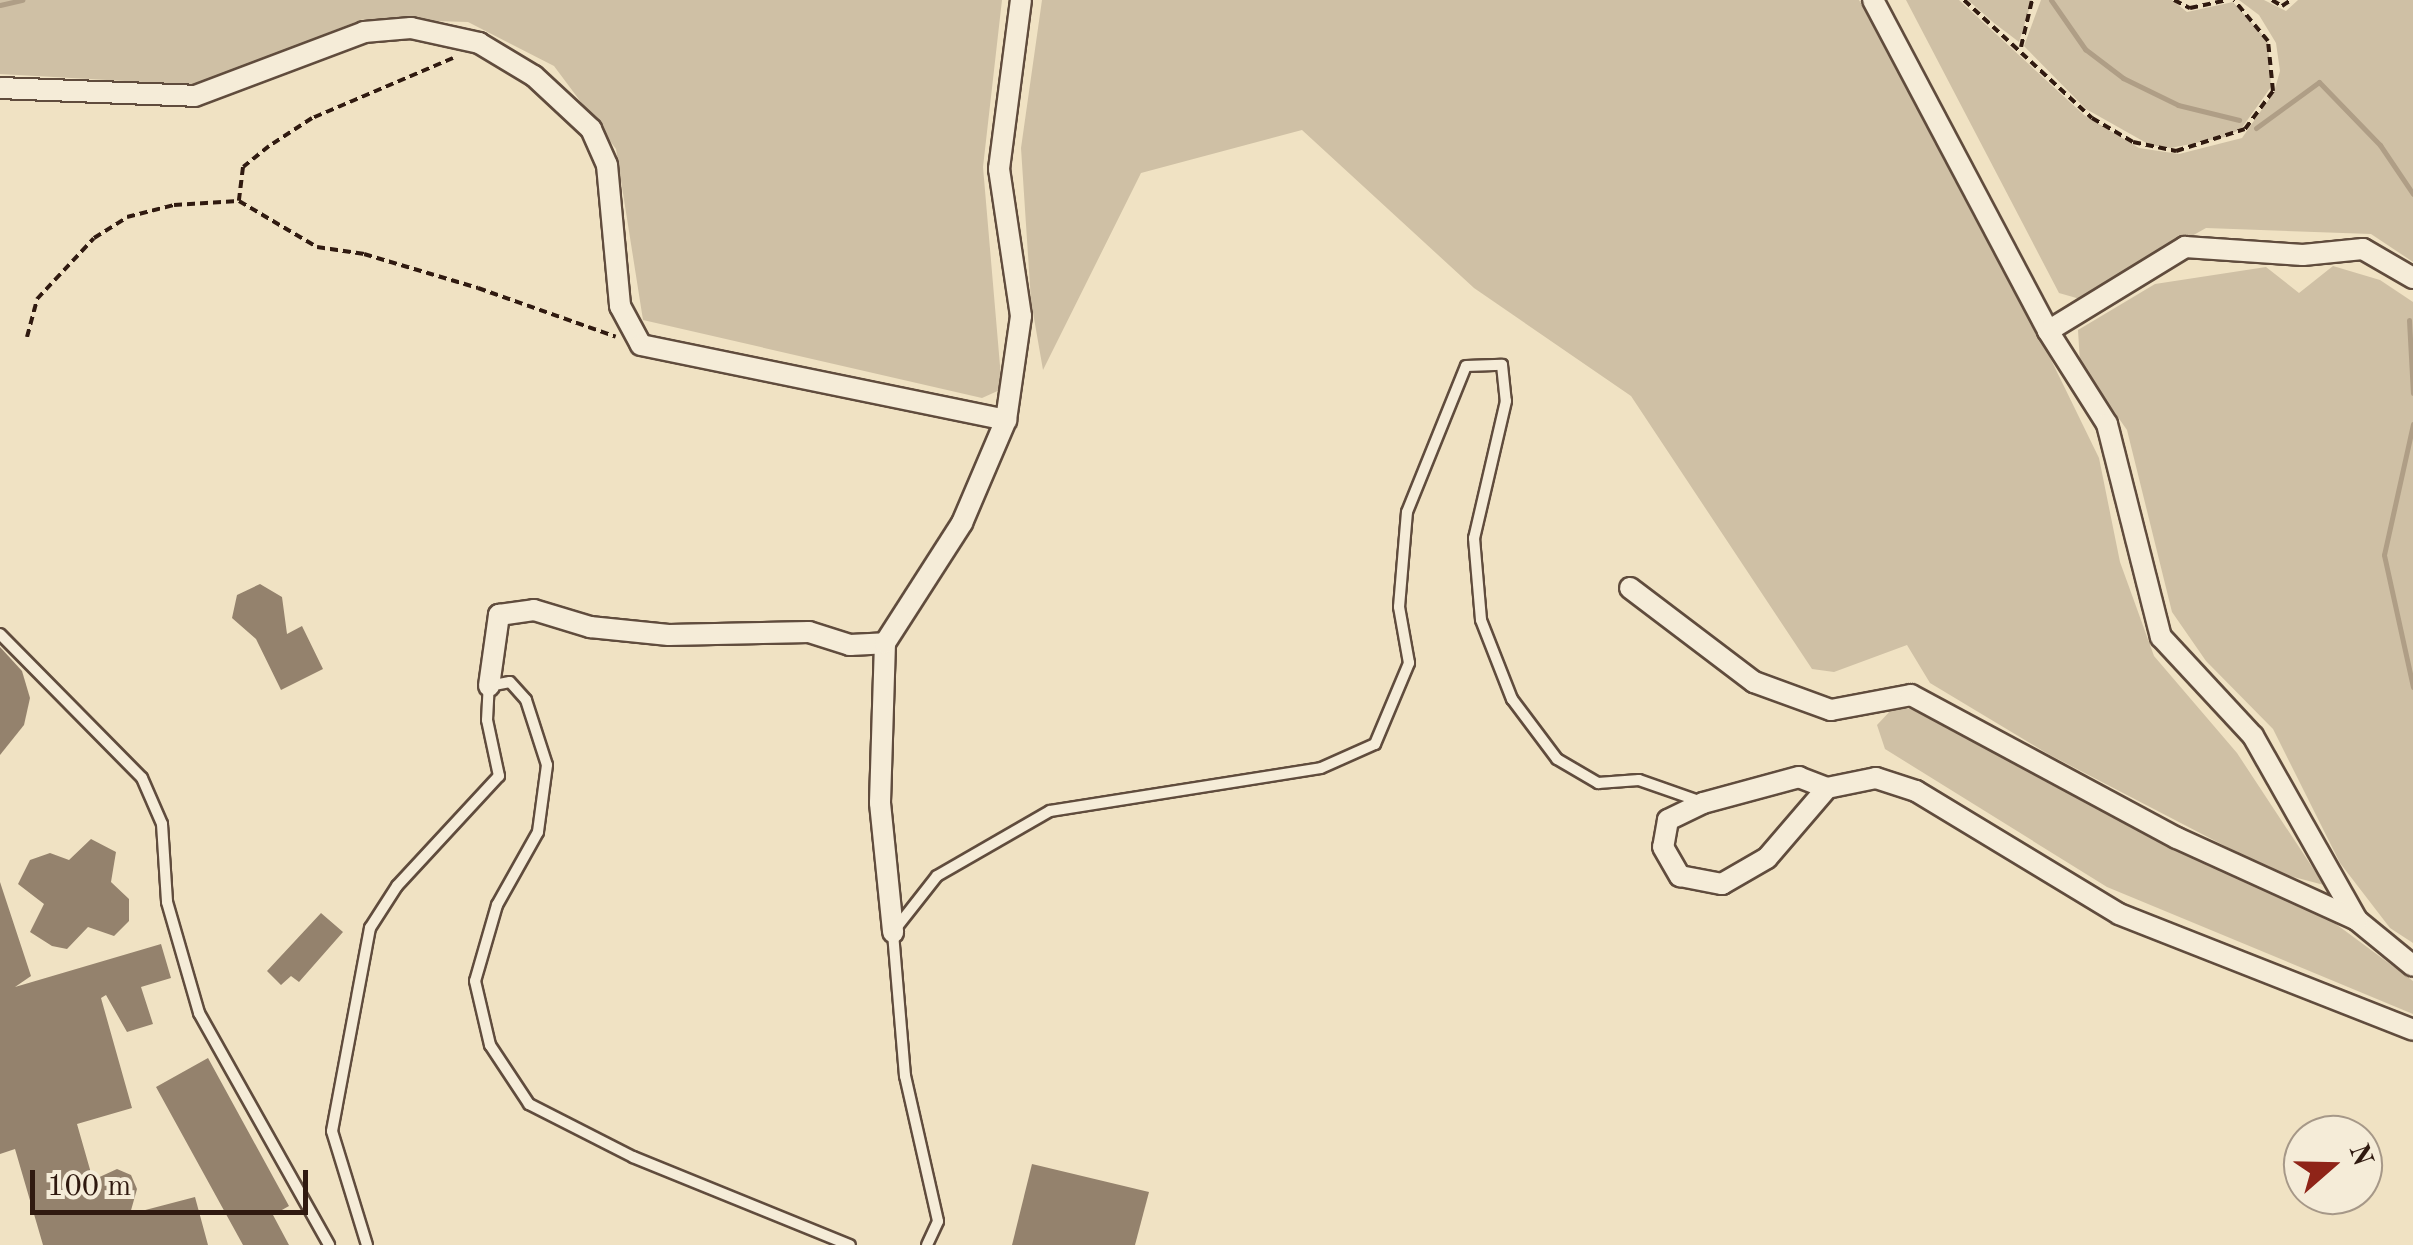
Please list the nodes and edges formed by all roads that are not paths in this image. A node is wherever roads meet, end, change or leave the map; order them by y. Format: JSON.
{"nodes":[{"id":1,"x":1021,"y":0,"type":"edge"},
{"id":2,"x":1873,"y":0,"type":"edge"},
{"id":3,"x":0,"y":88,"type":"edge"},
{"id":4,"x":2413,"y":278,"type":"edge"},
{"id":5,"x":2048,"y":331,"type":"junction"},
{"id":6,"x":1006,"y":420,"type":"junction"},
{"id":7,"x":1630,"y":588,"type":"dead end"},
{"id":8,"x":0,"y":634,"type":"edge"},
{"id":9,"x":885,"y":643,"type":"junction"},
{"id":10,"x":489,"y":686,"type":"junction"},
{"id":11,"x":1827,"y":788,"type":"junction"},
{"id":12,"x":1703,"y":803,"type":"junction"},
{"id":13,"x":2357,"y":920,"type":"junction"},
{"id":14,"x":893,"y":932,"type":"junction"},
{"id":15,"x":2413,"y":966,"type":"edge"},
{"id":16,"x":2413,"y":1030,"type":"edge"},
{"id":17,"x":329,"y":1245,"type":"edge"},
{"id":18,"x":367,"y":1245,"type":"edge"},
{"id":19,"x":850,"y":1245,"type":"edge"},
{"id":20,"x":927,"y":1245,"type":"edge"}],
"edges":[{"from":1,"to":6,"type":"street"},
{"from":2,"to":5,"type":"street"},
{"from":3,"to":6,"type":"street"},
{"from":4,"to":5,"type":"street"},
{"from":5,"to":13,"type":"street"},
{"from":6,"to":9,"type":"street"},
{"from":7,"to":13,"type":"street"},
{"from":8,"to":17,"type":"lane"},
{"from":9,"to":10,"type":"street"},
{"from":9,"to":14,"type":"street"},
{"from":10,"to":18,"type":"lane"},
{"from":10,"to":19,"type":"lane"},
{"from":11,"to":12,"type":"street"},
{"from":11,"to":12,"type":"street"},
{"from":11,"to":16,"type":"street"},
{"from":12,"to":14,"type":"lane"},
{"from":13,"to":15,"type":"street"},
{"from":14,"to":20,"type":"lane"}]}
